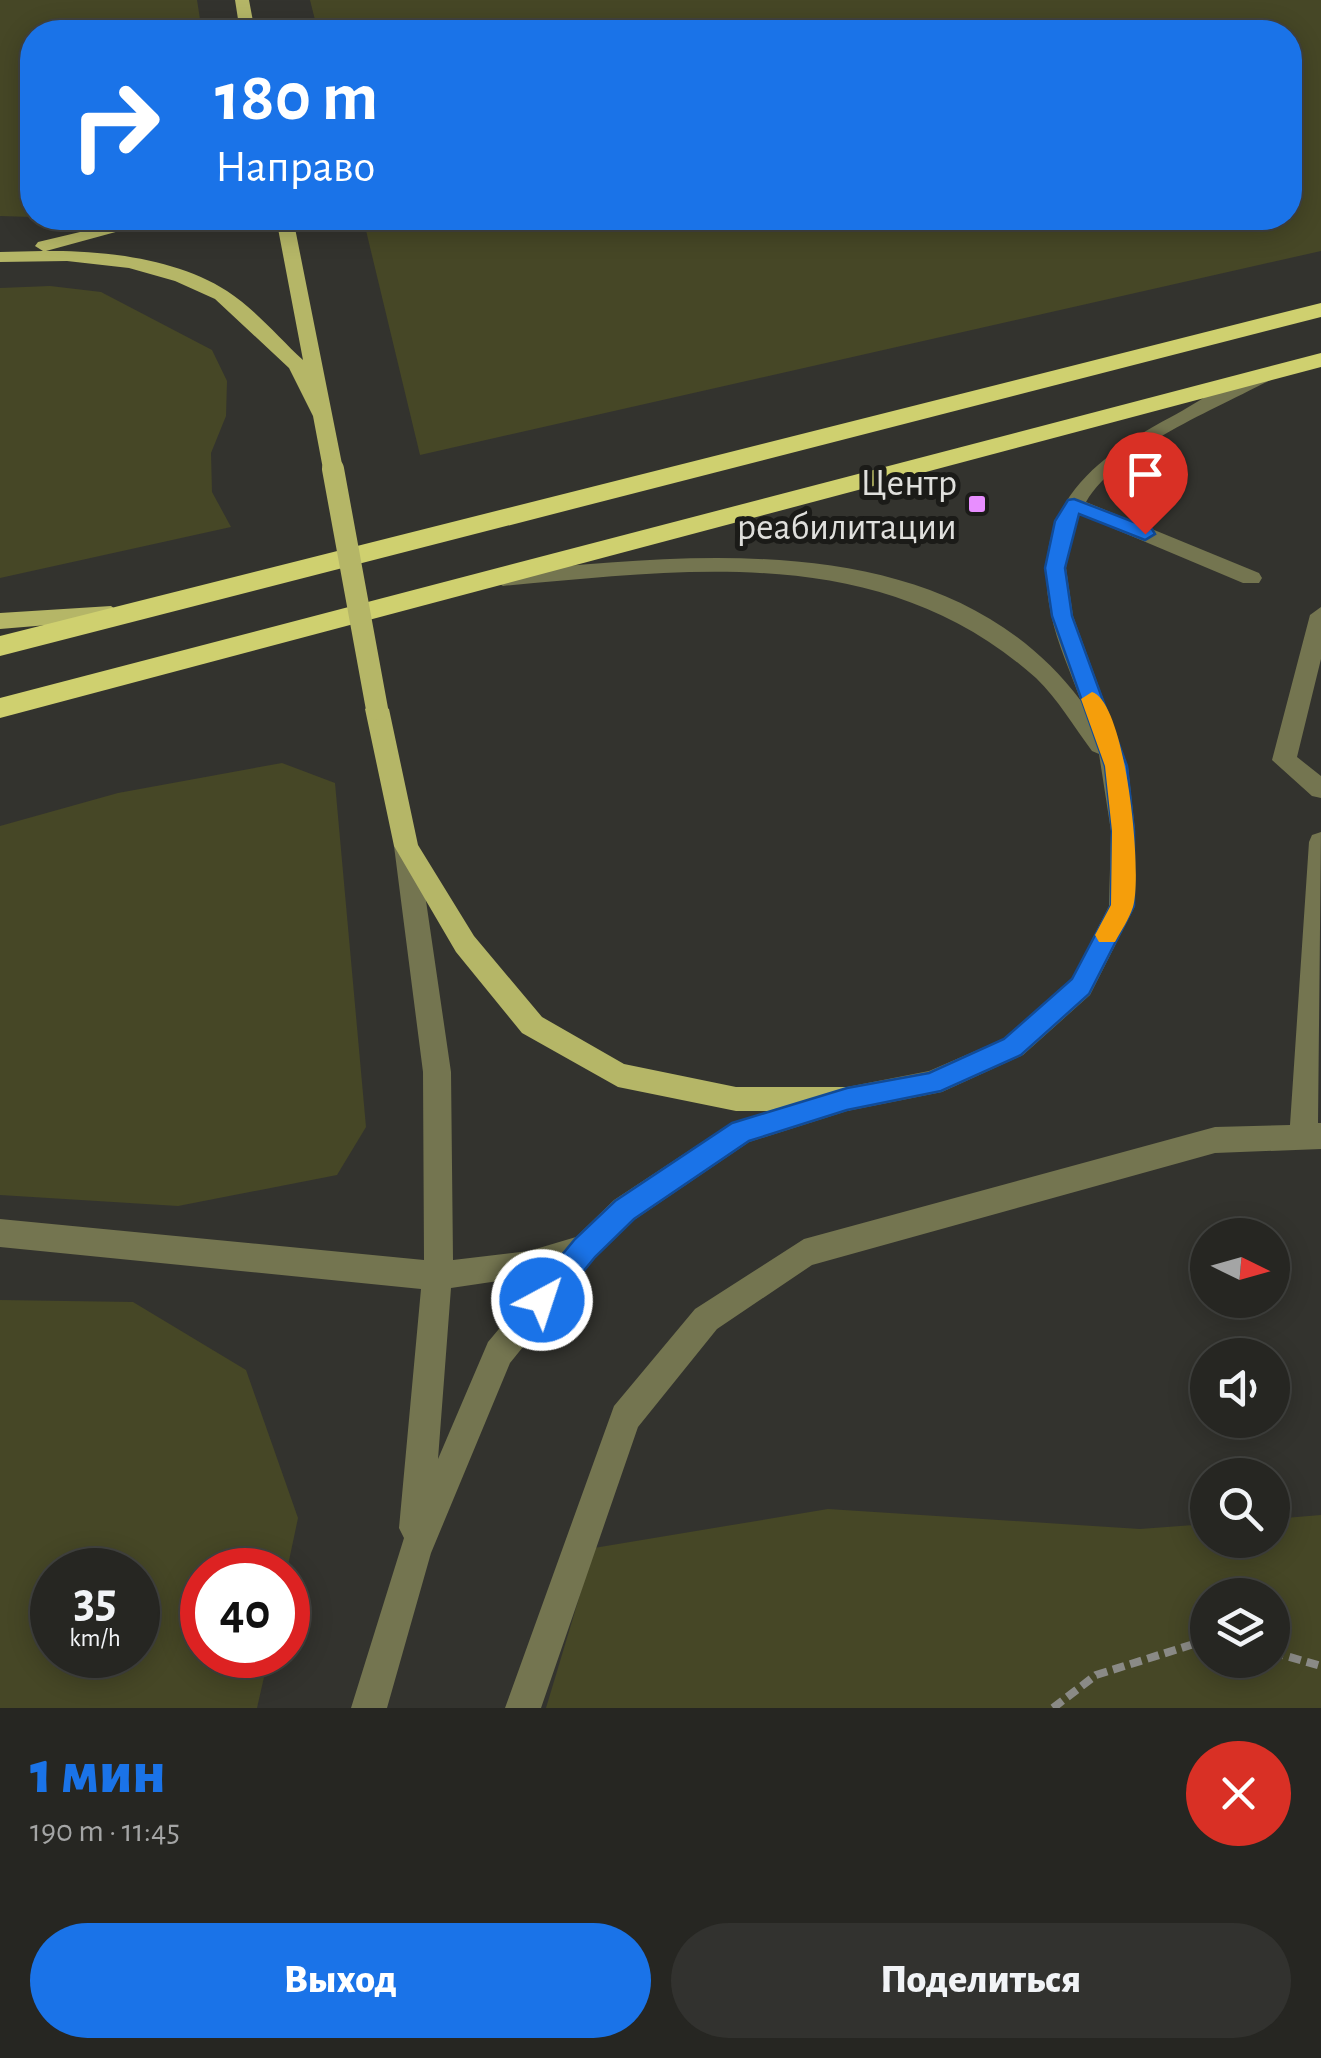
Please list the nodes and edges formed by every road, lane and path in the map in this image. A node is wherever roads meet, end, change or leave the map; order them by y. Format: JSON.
{"nodes":[{"id":1,"x":108,"y":230,"type":"edge"},
{"id":2,"x":286,"y":230,"type":"edge"},
{"id":3,"x":0,"y":256,"type":"edge"},
{"id":4,"x":1321,"y":310,"type":"edge"},
{"id":5,"x":1321,"y":360,"type":"edge"},
{"id":6,"x":1267,"y":374,"type":"junction"},
{"id":7,"x":322,"y":413,"type":"junction"},
{"id":8,"x":1074,"y":505,"type":"junction"},
{"id":9,"x":1250,"y":578,"type":"dead end"},
{"id":10,"x":493,"y":580,"type":"junction"},
{"id":11,"x":131,"y":612,"type":"junction"},
{"id":12,"x":1321,"y":615,"type":"edge"},
{"id":13,"x":0,"y":621,"type":"edge"},
{"id":14,"x":0,"y":646,"type":"edge"},
{"id":15,"x":0,"y":708,"type":"edge"},
{"id":16,"x":1116,"y":766,"type":"junction"},
{"id":17,"x":1321,"y":790,"type":"edge"},
{"id":18,"x":1321,"y":842,"type":"edge"},
{"id":19,"x":406,"y":846,"type":"junction"},
{"id":20,"x":847,"y":1099,"type":"junction"},
{"id":21,"x":1312,"y":1136,"type":"edge"},
{"id":22,"x":0,"y":1233,"type":"edge"},
{"id":23,"x":585,"y":1248,"type":"junction"},
{"id":24,"x":437,"y":1276,"type":"junction"},
{"id":25,"x":414,"y":1554,"type":"junction"},
{"id":26,"x":1190,"y":1645,"type":"edge"},
{"id":27,"x":1290,"y":1657,"type":"edge"},
{"id":28,"x":1321,"y":1666,"type":"edge"},
{"id":29,"x":369,"y":1708,"type":"edge"},
{"id":30,"x":523,"y":1708,"type":"edge"},
{"id":31,"x":1052,"y":1708,"type":"edge"}],
"edges":[{"from":1,"to":3,"type":"main road"},
{"from":2,"to":7,"type":"main road"},
{"from":3,"to":7,"type":"main road"},
{"from":4,"to":11,"type":"highway"},
{"from":5,"to":6,"type":"highway"},
{"from":6,"to":8,"type":"street"},
{"from":6,"to":10,"type":"highway"},
{"from":7,"to":19,"type":"main road","bridge":true},
{"from":8,"to":9,"type":"street"},
{"from":8,"to":16,"type":"street"},
{"from":10,"to":15,"type":"highway"},
{"from":10,"to":16,"type":"street"},
{"from":11,"to":13,"type":"main road"},
{"from":11,"to":14,"type":"highway"},
{"from":12,"to":17,"type":"street"},
{"from":16,"to":20,"type":"street"},
{"from":18,"to":21,"type":"street"},
{"from":19,"to":20,"type":"main road"},
{"from":19,"to":24,"type":"street"},
{"from":20,"to":23,"type":"street"},
{"from":21,"to":30,"type":"street"},
{"from":22,"to":24,"type":"street"},
{"from":23,"to":24,"type":"street"},
{"from":23,"to":25,"type":"street"},
{"from":24,"to":25,"type":"street"},
{"from":25,"to":29,"type":"street"},
{"from":26,"to":31,"type":"path"},
{"from":27,"to":28,"type":"path"}]}
